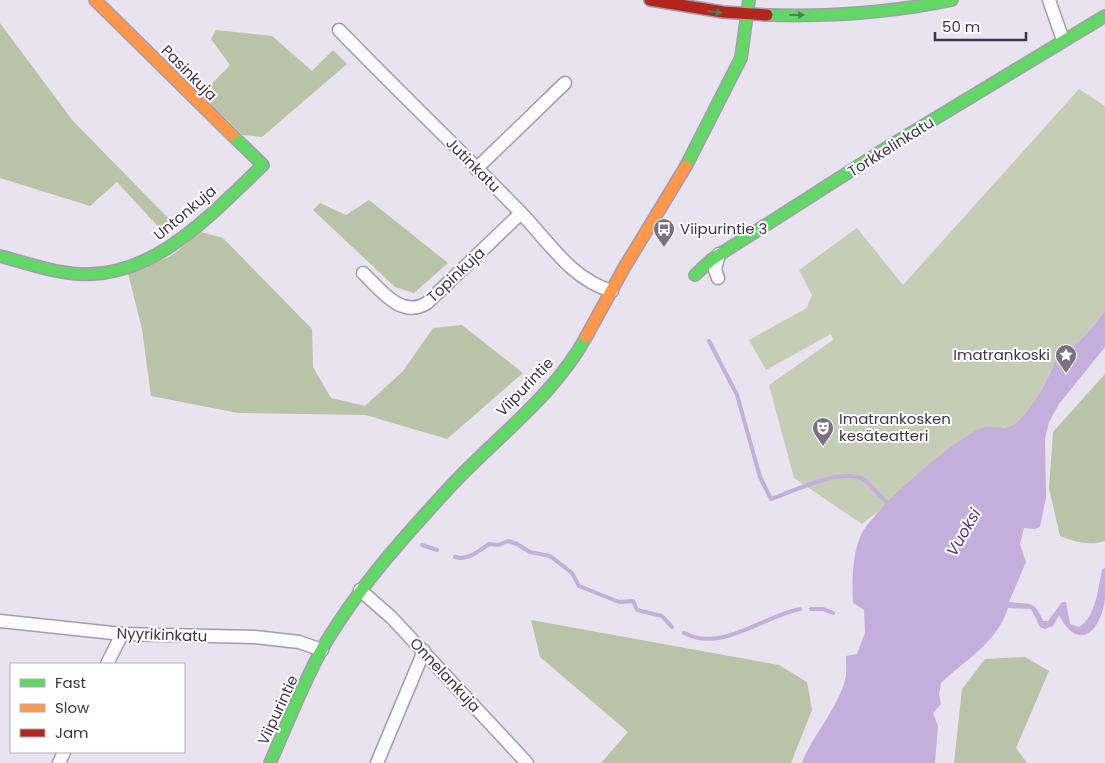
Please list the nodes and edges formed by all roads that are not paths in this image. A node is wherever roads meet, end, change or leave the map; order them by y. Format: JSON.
{"nodes":[{"id":1,"x":95,"y":0,"type":"edge"},
{"id":2,"x":650,"y":0,"type":"edge"},
{"id":3,"x":749,"y":0,"type":"edge"},
{"id":4,"x":952,"y":0,"type":"edge"},
{"id":5,"x":1049,"y":0,"type":"edge"},
{"id":6,"x":898,"y":5,"type":"edge"},
{"id":7,"x":748,"y":16,"type":"junction"},
{"id":8,"x":1105,"y":16,"type":"edge"},
{"id":9,"x":339,"y":30,"type":"dead end"},
{"id":10,"x":1063,"y":40,"type":"junction"},
{"id":11,"x":565,"y":83,"type":"dead end"},
{"id":12,"x":263,"y":165,"type":"joint"},
{"id":13,"x":476,"y":169,"type":"junction"},
{"id":14,"x":521,"y":213,"type":"junction"},
{"id":15,"x":719,"y":254,"type":"junction"},
{"id":16,"x":0,"y":256,"type":"edge"},
{"id":17,"x":362,"y":274,"type":"dead end"},
{"id":18,"x":695,"y":275,"type":"dead end"},
{"id":19,"x":718,"y":278,"type":"dead end"},
{"id":20,"x":612,"y":291,"type":"junction"},
{"id":21,"x":360,"y":590,"type":"junction"},
{"id":22,"x":0,"y":621,"type":"edge"},
{"id":23,"x":122,"y":634,"type":"junction"},
{"id":24,"x":322,"y":650,"type":"junction"},
{"id":25,"x":424,"y":652,"type":"junction"},
{"id":26,"x":108,"y":663,"type":"edge"},
{"id":27,"x":270,"y":763,"type":"edge"},
{"id":28,"x":377,"y":763,"type":"edge"},
{"id":29,"x":527,"y":763,"type":"edge"}],
"edges":[{"from":1,"to":12,"type":"main road","name":"Pasinkuja"},
{"from":2,"to":7,"type":"main road","one_way":true},
{"from":3,"to":7,"type":"main road","name":"Viipurintie"},
{"from":4,"to":6,"type":"main road"},
{"from":5,"to":10,"type":"street"},
{"from":7,"to":6,"type":"main road","one_way":true},
{"from":7,"to":20,"type":"main road","name":"Viipurintie"},
{"from":8,"to":10,"type":"main road","name":"Torkkelinkatu"},
{"from":9,"to":13,"type":"street","name":"Jutinkatu"},
{"from":10,"to":15,"type":"main road","name":"Torkkelinkatu"},
{"from":11,"to":13,"type":"street"},
{"from":12,"to":16,"type":"main road","name":"Untonkuja"},
{"from":13,"to":14,"type":"street","name":"Jutinkatu"},
{"from":14,"to":17,"type":"street","name":"Topinkuja"},
{"from":14,"to":20,"type":"street","name":"Jutinkatu"},
{"from":15,"to":18,"type":"main road","name":"Torkkelinkatu"},
{"from":15,"to":19,"type":"street"},
{"from":20,"to":21,"type":"main road","name":"Viipurintie"},
{"from":21,"to":24,"type":"main road","name":"Viipurintie"},
{"from":21,"to":25,"type":"street","name":"Onnelankuja"},
{"from":22,"to":23,"type":"street","name":"Nyyrikinkatu"},
{"from":23,"to":24,"type":"street","name":"Nyyrikinkatu"},
{"from":23,"to":26,"type":"street"},
{"from":24,"to":27,"type":"main road","name":"Viipurintie"},
{"from":25,"to":28,"type":"street"},
{"from":25,"to":29,"type":"street","name":"Onnelankuja"}]}
